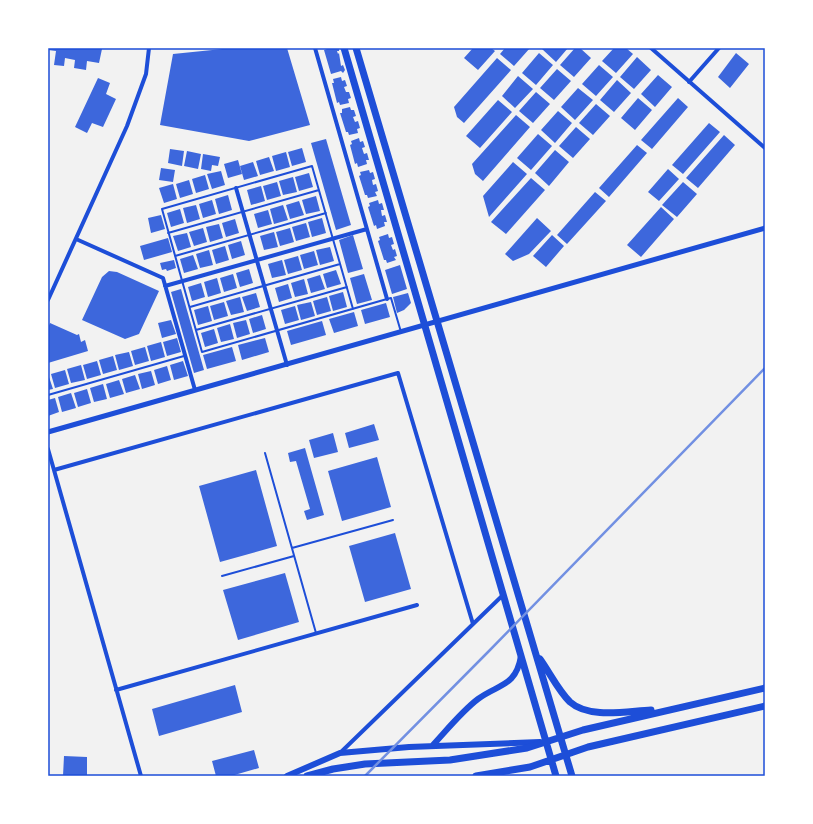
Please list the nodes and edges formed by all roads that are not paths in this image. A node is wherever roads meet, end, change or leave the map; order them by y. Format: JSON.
{"nodes":[{"id":1,"x":149,"y":48,"type":"edge"},
{"id":2,"x":315,"y":48,"type":"edge"},
{"id":3,"x":344,"y":48,"type":"edge"},
{"id":4,"x":356,"y":48,"type":"edge"},
{"id":5,"x":651,"y":48,"type":"edge"},
{"id":6,"x":719,"y":48,"type":"edge"},
{"id":7,"x":689,"y":82,"type":"junction"},
{"id":8,"x":765,"y":148,"type":"edge"},
{"id":9,"x":236,"y":188,"type":"junction"},
{"id":10,"x":319,"y":190,"type":"junction"},
{"id":11,"x":243,"y":212,"type":"junction"},
{"id":12,"x":326,"y":213,"type":"junction"},
{"id":13,"x":367,"y":228,"type":"junction"},
{"id":14,"x":765,"y":228,"type":"edge"},
{"id":15,"x":168,"y":233,"type":"junction"},
{"id":16,"x":250,"y":235,"type":"junction"},
{"id":17,"x":333,"y":238,"type":"junction"},
{"id":18,"x":76,"y":239,"type":"junction"},
{"id":19,"x":175,"y":256,"type":"junction"},
{"id":20,"x":257,"y":260,"type":"junction"},
{"id":21,"x":340,"y":264,"type":"junction"},
{"id":22,"x":182,"y":281,"type":"junction"},
{"id":23,"x":165,"y":286,"type":"junction"},
{"id":24,"x":264,"y":286,"type":"junction"},
{"id":25,"x":347,"y":287,"type":"junction"},
{"id":26,"x":387,"y":299,"type":"junction"},
{"id":27,"x":48,"y":300,"type":"edge"},
{"id":28,"x":190,"y":307,"type":"junction"},
{"id":29,"x":271,"y":308,"type":"junction"},
{"id":30,"x":353,"y":309,"type":"junction"},
{"id":31,"x":437,"y":322,"type":"junction"},
{"id":32,"x":424,"y":325,"type":"junction"},
{"id":33,"x":196,"y":330,"type":"junction"},
{"id":34,"x":277,"y":330,"type":"junction"},
{"id":35,"x":401,"y":332,"type":"junction"},
{"id":36,"x":186,"y":356,"type":"junction"},
{"id":37,"x":286,"y":364,"type":"junction"},
{"id":38,"x":195,"y":390,"type":"junction"},
{"id":39,"x":48,"y":395,"type":"edge"},
{"id":40,"x":48,"y":432,"type":"edge"},
{"id":41,"x":48,"y":449,"type":"edge"},
{"id":42,"x":265,"y":453,"type":"dead end"},
{"id":43,"x":54,"y":470,"type":"junction"},
{"id":44,"x":393,"y":520,"type":"dead end"},
{"id":45,"x":292,"y":548,"type":"junction"},
{"id":46,"x":294,"y":556,"type":"junction"},
{"id":47,"x":222,"y":576,"type":"dead end"},
{"id":48,"x":503,"y":595,"type":"junction"},
{"id":49,"x":417,"y":605,"type":"dead end"},
{"id":50,"x":473,"y":624,"type":"junction"},
{"id":51,"x":316,"y":634,"type":"junction"},
{"id":52,"x":536,"y":652,"type":"junction"},
{"id":53,"x":521,"y":656,"type":"junction"},
{"id":54,"x":765,"y":688,"type":"edge"},
{"id":55,"x":116,"y":690,"type":"junction"},
{"id":56,"x":765,"y":706,"type":"edge"},
{"id":57,"x":667,"y":710,"type":"junction"},
{"id":58,"x":561,"y":737,"type":"junction"},
{"id":59,"x":546,"y":742,"type":"junction"},
{"id":60,"x":432,"y":746,"type":"junction"},
{"id":61,"x":340,"y":753,"type":"junction"},
{"id":62,"x":566,"y":755,"type":"junction"},
{"id":63,"x":551,"y":760,"type":"junction"},
{"id":64,"x":141,"y":776,"type":"edge"},
{"id":65,"x":287,"y":776,"type":"edge"},
{"id":66,"x":307,"y":776,"type":"edge"},
{"id":67,"x":476,"y":776,"type":"edge"},
{"id":68,"x":556,"y":776,"type":"edge"},
{"id":69,"x":572,"y":776,"type":"edge"}],
"edges":[{"from":1,"to":18,"type":"street"},
{"from":2,"to":13,"type":"street"},
{"from":3,"to":32,"type":"main road"},
{"from":4,"to":31,"type":"main road"},
{"from":5,"to":7,"type":"street"},
{"from":6,"to":7,"type":"street"},
{"from":7,"to":8,"type":"street"},
{"from":9,"to":10,"type":"lane"},
{"from":9,"to":11,"type":"street"},
{"from":9,"to":15,"type":"lane"},
{"from":10,"to":11,"type":"lane"},
{"from":10,"to":12,"type":"lane"},
{"from":11,"to":15,"type":"lane"},
{"from":11,"to":16,"type":"street"},
{"from":12,"to":16,"type":"lane"},
{"from":12,"to":17,"type":"lane"},
{"from":13,"to":17,"type":"street"},
{"from":13,"to":26,"type":"street"},
{"from":14,"to":31,"type":"street"},
{"from":15,"to":19,"type":"lane"},
{"from":16,"to":19,"type":"lane"},
{"from":16,"to":20,"type":"street"},
{"from":17,"to":20,"type":"street"},
{"from":17,"to":21,"type":"lane"},
{"from":18,"to":23,"type":"street"},
{"from":18,"to":27,"type":"street"},
{"from":19,"to":22,"type":"lane"},
{"from":20,"to":22,"type":"street"},
{"from":20,"to":24,"type":"street"},
{"from":21,"to":24,"type":"lane"},
{"from":21,"to":25,"type":"lane"},
{"from":22,"to":23,"type":"street"},
{"from":22,"to":28,"type":"lane"},
{"from":23,"to":36,"type":"street"},
{"from":24,"to":28,"type":"lane"},
{"from":24,"to":29,"type":"street"},
{"from":25,"to":29,"type":"lane"},
{"from":25,"to":30,"type":"lane"},
{"from":26,"to":30,"type":"lane"},
{"from":26,"to":35,"type":"lane"},
{"from":28,"to":33,"type":"lane"},
{"from":29,"to":33,"type":"lane"},
{"from":29,"to":34,"type":"street"},
{"from":30,"to":34,"type":"lane"},
{"from":31,"to":32,"type":"street"},
{"from":31,"to":52,"type":"main road"},
{"from":32,"to":35,"type":"street"},
{"from":32,"to":48,"type":"main road"},
{"from":33,"to":34,"type":"lane"},
{"from":34,"to":37,"type":"street"},
{"from":35,"to":37,"type":"street"},
{"from":36,"to":38,"type":"street"},
{"from":36,"to":39,"type":"lane"},
{"from":37,"to":38,"type":"street"},
{"from":38,"to":40,"type":"street"},
{"from":41,"to":43,"type":"street"},
{"from":42,"to":45,"type":"lane"},
{"from":43,"to":50,"type":"street"},
{"from":43,"to":55,"type":"street"},
{"from":44,"to":45,"type":"lane"},
{"from":45,"to":46,"type":"lane"},
{"from":46,"to":47,"type":"lane"},
{"from":46,"to":51,"type":"lane"},
{"from":48,"to":50,"type":"street"},
{"from":48,"to":53,"type":"main road"},
{"from":49,"to":51,"type":"street"},
{"from":50,"to":61,"type":"street"},
{"from":51,"to":55,"type":"street"},
{"from":52,"to":57,"type":"main road"},
{"from":52,"to":58,"type":"main road"},
{"from":53,"to":59,"type":"main road"},
{"from":53,"to":60,"type":"main road"},
{"from":54,"to":57,"type":"main road"},
{"from":55,"to":64,"type":"street"},
{"from":56,"to":62,"type":"main road"},
{"from":57,"to":58,"type":"main road"},
{"from":58,"to":59,"type":"main road"},
{"from":58,"to":62,"type":"main road"},
{"from":59,"to":60,"type":"main road"},
{"from":59,"to":63,"type":"main road"},
{"from":59,"to":66,"type":"main road"},
{"from":60,"to":61,"type":"main road"},
{"from":61,"to":65,"type":"main road"},
{"from":62,"to":63,"type":"main road"},
{"from":62,"to":69,"type":"main road"},
{"from":63,"to":67,"type":"main road"},
{"from":63,"to":68,"type":"main road"}]}
